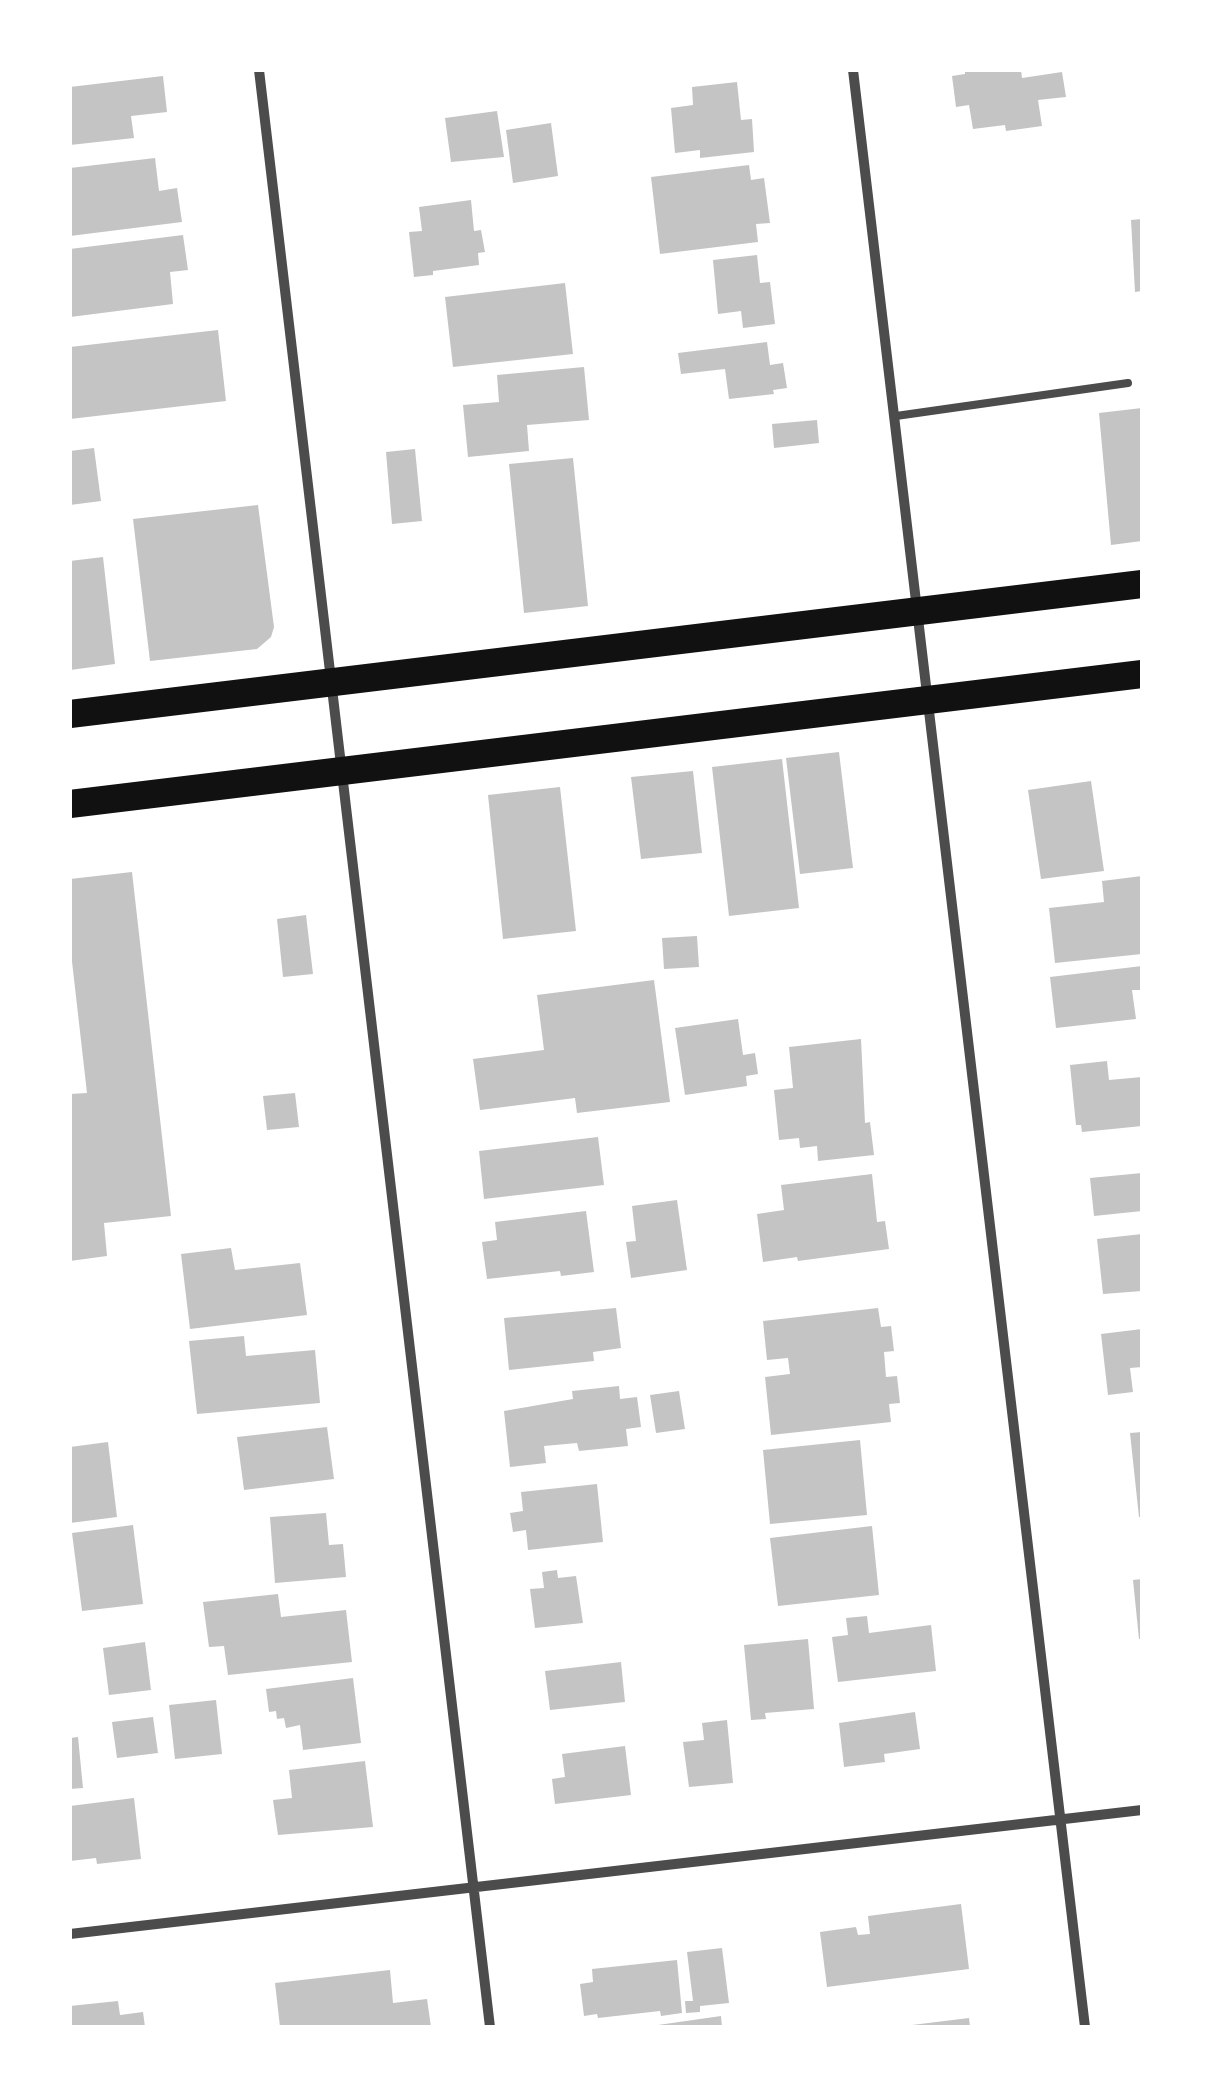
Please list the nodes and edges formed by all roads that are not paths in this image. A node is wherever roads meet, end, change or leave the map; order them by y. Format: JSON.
{"nodes":[{"id":1,"x":259,"y":70,"type":"edge"},
{"id":2,"x":852,"y":70,"type":"edge"},
{"id":3,"x":1128,"y":383,"type":"dead end"},
{"id":4,"x":896,"y":416,"type":"junction"},
{"id":5,"x":1142,"y":584,"type":"edge"},
{"id":6,"x":918,"y":611,"type":"junction"},
{"id":7,"x":1142,"y":674,"type":"edge"},
{"id":8,"x":332,"y":683,"type":"junction"},
{"id":9,"x":928,"y":701,"type":"junction"},
{"id":10,"x":70,"y":714,"type":"edge"},
{"id":11,"x":342,"y":771,"type":"junction"},
{"id":12,"x":70,"y":804,"type":"edge"},
{"id":13,"x":1142,"y":1810,"type":"edge"},
{"id":14,"x":1060,"y":1820,"type":"junction"},
{"id":15,"x":473,"y":1887,"type":"junction"},
{"id":16,"x":70,"y":1934,"type":"edge"},
{"id":17,"x":490,"y":2027,"type":"edge"},
{"id":18,"x":1084,"y":2027,"type":"edge"}],
"edges":[{"from":1,"to":8,"type":"street"},
{"from":2,"to":4,"type":"street"},
{"from":3,"to":4,"type":"lane"},
{"from":4,"to":6,"type":"street"},
{"from":5,"to":6,"type":"highway"},
{"from":6,"to":8,"type":"highway"},
{"from":6,"to":9,"type":"street"},
{"from":7,"to":9,"type":"highway"},
{"from":8,"to":10,"type":"highway"},
{"from":8,"to":11,"type":"street"},
{"from":9,"to":11,"type":"highway"},
{"from":9,"to":14,"type":"street"},
{"from":11,"to":12,"type":"highway"},
{"from":11,"to":15,"type":"street"},
{"from":13,"to":14,"type":"street"},
{"from":14,"to":15,"type":"street"},
{"from":14,"to":18,"type":"street"},
{"from":15,"to":16,"type":"street"},
{"from":15,"to":17,"type":"street"}]}
